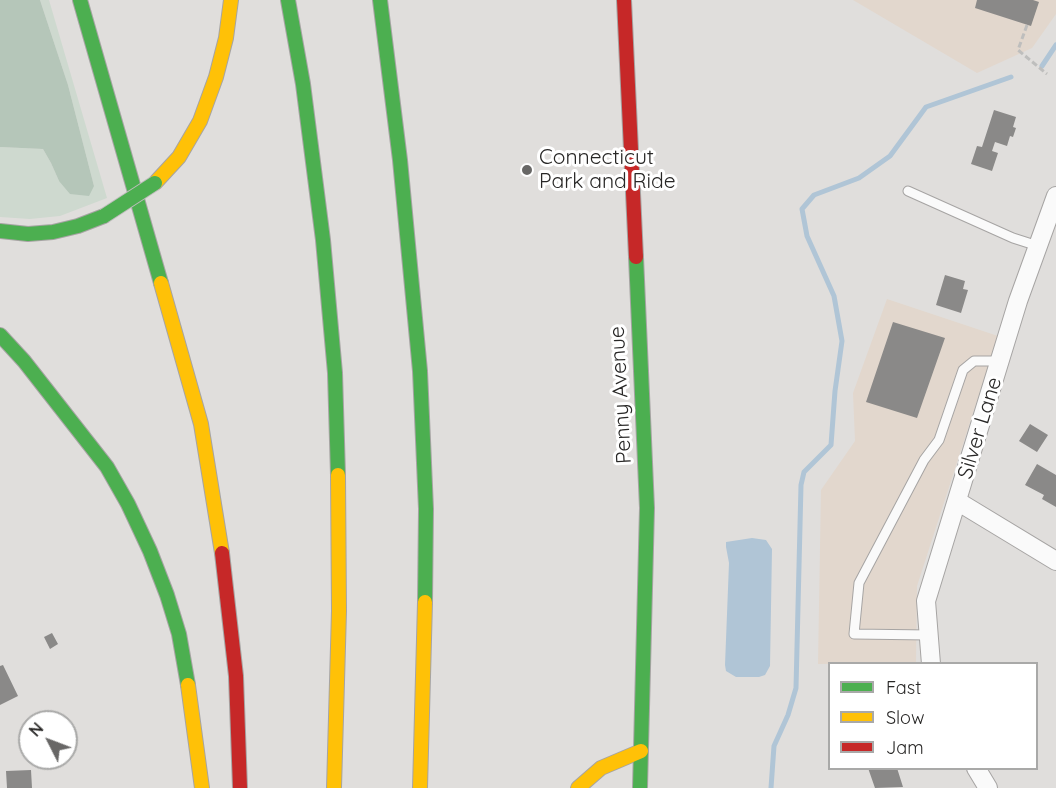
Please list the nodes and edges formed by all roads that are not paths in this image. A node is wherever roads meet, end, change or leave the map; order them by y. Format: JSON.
{"nodes":[{"id":1,"x":80,"y":0,"type":"edge"},
{"id":2,"x":231,"y":0,"type":"edge"},
{"id":3,"x":288,"y":0,"type":"edge"},
{"id":4,"x":380,"y":0,"type":"edge"},
{"id":5,"x":624,"y":0,"type":"edge"},
{"id":6,"x":908,"y":191,"type":"dead end"},
{"id":7,"x":1056,"y":196,"type":"edge"},
{"id":8,"x":0,"y":231,"type":"edge"},
{"id":9,"x":1038,"y":246,"type":"junction"},
{"id":10,"x":0,"y":335,"type":"edge"},
{"id":11,"x":1000,"y":361,"type":"junction"},
{"id":12,"x":957,"y":501,"type":"junction"},
{"id":13,"x":1056,"y":561,"type":"edge"},
{"id":14,"x":928,"y":635,"type":"junction"},
{"id":15,"x":931,"y":662,"type":"edge"},
{"id":16,"x":641,"y":752,"type":"junction"},
{"id":17,"x":977,"y":770,"type":"edge"},
{"id":18,"x":202,"y":788,"type":"edge"},
{"id":19,"x":240,"y":788,"type":"edge"},
{"id":20,"x":334,"y":788,"type":"edge"},
{"id":21,"x":420,"y":788,"type":"edge"},
{"id":22,"x":578,"y":788,"type":"edge"},
{"id":23,"x":640,"y":788,"type":"edge"},
{"id":24,"x":988,"y":788,"type":"edge"}],
"edges":[{"from":1,"to":19,"type":"main road"},
{"from":2,"to":8,"type":"main road","bridge":true},
{"from":3,"to":20,"type":"main road"},
{"from":4,"to":21,"type":"main road"},
{"from":5,"to":16,"type":"main road","name":"Penny Avenue"},
{"from":6,"to":9,"type":"lane"},
{"from":7,"to":9,"type":"street","name":"Silver Lane"},
{"from":9,"to":11,"type":"street","name":"Silver Lane"},
{"from":10,"to":18,"type":"main road"},
{"from":11,"to":12,"type":"street","name":"Silver Lane"},
{"from":11,"to":14,"type":"lane"},
{"from":12,"to":13,"type":"street"},
{"from":12,"to":14,"type":"street","name":"Silver Lane"},
{"from":14,"to":15,"type":"street","name":"Silver Lane"},
{"from":16,"to":22,"type":"main road"},
{"from":16,"to":23,"type":"main road","name":"Penny Avenue"},
{"from":17,"to":24,"type":"street"}]}
